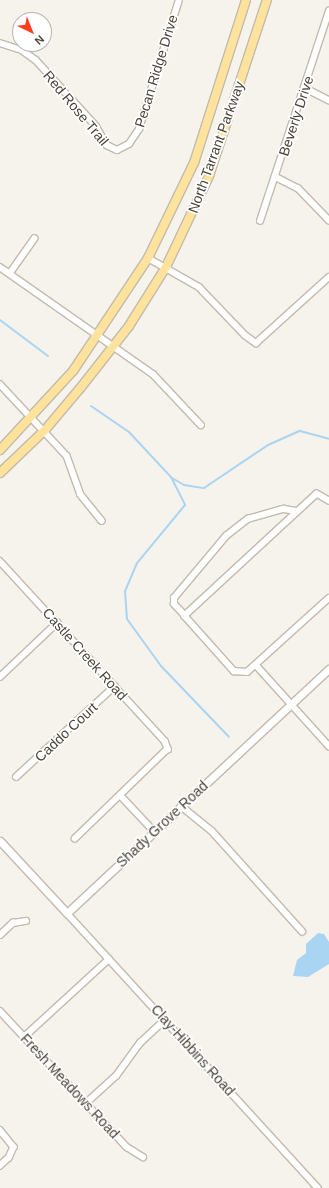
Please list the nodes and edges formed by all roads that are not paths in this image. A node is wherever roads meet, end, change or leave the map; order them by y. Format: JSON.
{"nodes":[{"id":1,"x":178,"y":0,"type":"edge"},
{"id":2,"x":246,"y":0,"type":"edge"},
{"id":3,"x":267,"y":0,"type":"edge"},
{"id":4,"x":329,"y":11,"type":"edge"},
{"id":5,"x":0,"y":43,"type":"edge"},
{"id":6,"x":304,"y":88,"type":"junction"},
{"id":7,"x":329,"y":100,"type":"edge"},
{"id":8,"x":112,"y":150,"type":"joint"},
{"id":9,"x":276,"y":177,"type":"junction"},
{"id":10,"x":329,"y":220,"type":"edge"},
{"id":11,"x":260,"y":221,"type":"dead end"},
{"id":12,"x":34,"y":239,"type":"dead end"},
{"id":13,"x":148,"y":258,"type":"junction"},
{"id":14,"x":0,"y":267,"type":"edge"},
{"id":15,"x":166,"y":267,"type":"junction"},
{"id":16,"x":10,"y":273,"type":"junction"},
{"id":17,"x":329,"y":277,"type":"edge"},
{"id":18,"x":98,"y":336,"type":"junction"},
{"id":19,"x":113,"y":347,"type":"junction"},
{"id":20,"x":0,"y":384,"type":"edge"},
{"id":21,"x":33,"y":417,"type":"junction"},
{"id":22,"x":202,"y":425,"type":"dead end"},
{"id":23,"x":45,"y":430,"type":"junction"},
{"id":24,"x":0,"y":450,"type":"edge"},
{"id":25,"x":0,"y":473,"type":"edge"},
{"id":26,"x":329,"y":501,"type":"edge"},
{"id":27,"x":296,"y":511,"type":"junction"},
{"id":28,"x":102,"y":521,"type":"dead end"},
{"id":29,"x":0,"y":561,"type":"edge"},
{"id":30,"x":329,"y":598,"type":"edge"},
{"id":31,"x":185,"y":616,"type":"junction"},
{"id":32,"x":57,"y":623,"type":"junction"},
{"id":33,"x":257,"y":666,"type":"junction"},
{"id":34,"x":329,"y":669,"type":"edge"},
{"id":35,"x":0,"y":677,"type":"edge"},
{"id":36,"x":115,"y":686,"type":"junction"},
{"id":37,"x":291,"y":704,"type":"junction"},
{"id":38,"x":329,"y":746,"type":"edge"},
{"id":39,"x":16,"y":777,"type":"dead end"},
{"id":40,"x":121,"y":796,"type":"junction"},
{"id":41,"x":181,"y":806,"type":"junction"},
{"id":42,"x":154,"y":831,"type":"junction"},
{"id":43,"x":75,"y":839,"type":"dead end"},
{"id":44,"x":0,"y":841,"type":"edge"},
{"id":45,"x":67,"y":913,"type":"junction"},
{"id":46,"x":26,"y":921,"type":"dead end"},
{"id":47,"x":302,"y":931,"type":"dead end"},
{"id":48,"x":0,"y":935,"type":"edge"},
{"id":49,"x":109,"y":959,"type":"junction"},
{"id":50,"x":0,"y":1010,"type":"edge"},
{"id":51,"x":165,"y":1020,"type":"junction"},
{"id":52,"x":24,"y":1037,"type":"junction"},
{"id":53,"x":86,"y":1103,"type":"junction"},
{"id":54,"x":0,"y":1130,"type":"edge"},
{"id":55,"x":143,"y":1157,"type":"dead end"},
{"id":56,"x":0,"y":1166,"type":"edge"},
{"id":57,"x":318,"y":1188,"type":"edge"}],
"edges":[{"from":1,"to":8,"type":"street","name":"Pecan Ridge Drive"},
{"from":2,"to":13,"type":"main road","name":"North Tarrant Parkway"},
{"from":3,"to":15,"type":"main road","name":"North Tarrant Parkway"},
{"from":4,"to":6,"type":"street","name":"Beverly Drive"},
{"from":5,"to":8,"type":"street","name":"Red Rose Trail"},
{"from":6,"to":7,"type":"street"},
{"from":6,"to":9,"type":"street","name":"Beverly Drive"},
{"from":9,"to":10,"type":"street"},
{"from":9,"to":11,"type":"street","name":"Beverly Drive"},
{"from":12,"to":16,"type":"street"},
{"from":13,"to":15,"type":"street"},
{"from":13,"to":18,"type":"main road","name":"North Tarrant Parkway"},
{"from":14,"to":16,"type":"street"},
{"from":15,"to":17,"type":"street"},
{"from":15,"to":19,"type":"main road","name":"North Tarrant Parkway"},
{"from":16,"to":18,"type":"street"},
{"from":18,"to":19,"type":"street"},
{"from":18,"to":21,"type":"main road","name":"North Tarrant Parkway"},
{"from":19,"to":22,"type":"street"},
{"from":19,"to":23,"type":"main road","name":"North Tarrant Parkway"},
{"from":20,"to":21,"type":"street"},
{"from":21,"to":23,"type":"street"},
{"from":21,"to":24,"type":"main road","name":"North Tarrant Parkway"},
{"from":23,"to":25,"type":"main road","name":"North Tarrant Parkway"},
{"from":23,"to":28,"type":"street"},
{"from":26,"to":27,"type":"street"},
{"from":27,"to":31,"type":"street"},
{"from":27,"to":31,"type":"street"},
{"from":29,"to":32,"type":"street","name":"Castle Creek Road"},
{"from":30,"to":33,"type":"street"},
{"from":31,"to":33,"type":"street"},
{"from":32,"to":35,"type":"street"},
{"from":32,"to":36,"type":"street","name":"Castle Creek Road"},
{"from":33,"to":37,"type":"street"},
{"from":34,"to":37,"type":"street","name":"Shady Grove Road"},
{"from":36,"to":39,"type":"street","name":"Caddo Court"},
{"from":36,"to":40,"type":"street","name":"Castle Creek Road"},
{"from":37,"to":38,"type":"street"},
{"from":37,"to":41,"type":"street","name":"Shady Grove Road"},
{"from":40,"to":42,"type":"street"},
{"from":40,"to":43,"type":"street"},
{"from":41,"to":42,"type":"street","name":"Shady Grove Road"},
{"from":41,"to":47,"type":"street"},
{"from":42,"to":45,"type":"street","name":"Shady Grove Road"},
{"from":44,"to":45,"type":"street"},
{"from":45,"to":49,"type":"street","name":"Clay-Hibbins Road"},
{"from":46,"to":48,"type":"street"},
{"from":49,"to":51,"type":"street","name":"Clay-Hibbins Road"},
{"from":49,"to":52,"type":"street"},
{"from":50,"to":52,"type":"street","name":"Fresh Meadows Road"},
{"from":51,"to":53,"type":"street"},
{"from":51,"to":57,"type":"street","name":"Clay-Hibbins Road"},
{"from":52,"to":53,"type":"street","name":"Fresh Meadows Road"},
{"from":53,"to":55,"type":"street","name":"Fresh Meadows Road"},
{"from":54,"to":56,"type":"street"}]}
